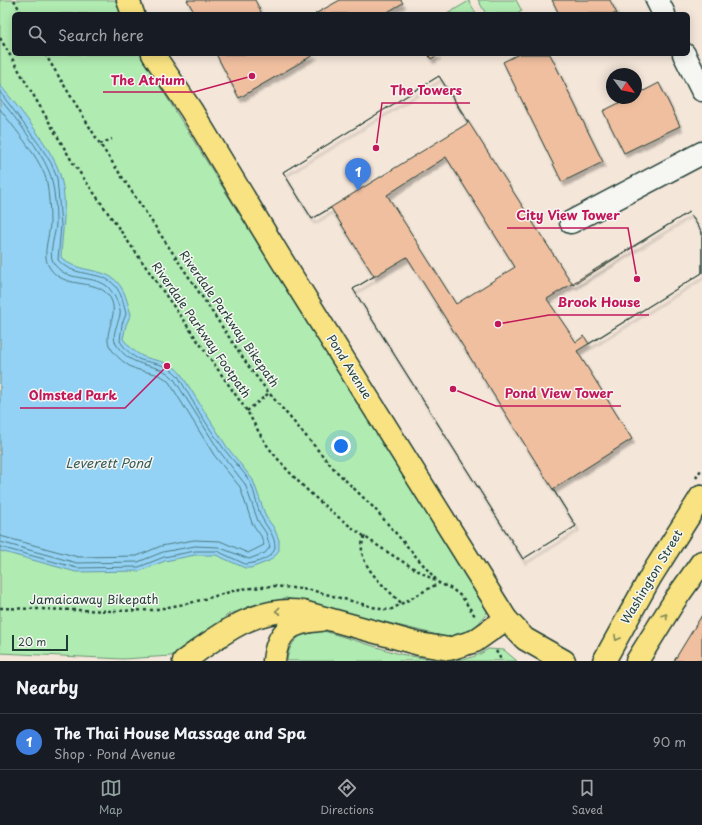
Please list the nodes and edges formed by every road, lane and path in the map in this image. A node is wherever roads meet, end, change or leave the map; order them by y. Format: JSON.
{"nodes":[{"id":1,"x":14,"y":0,"type":"edge"},
{"id":2,"x":128,"y":0,"type":"edge"},
{"id":3,"x":657,"y":0,"type":"edge"},
{"id":4,"x":21,"y":12,"type":"edge"},
{"id":5,"x":132,"y":12,"type":"edge"},
{"id":6,"x":663,"y":12,"type":"edge"},
{"id":7,"x":0,"y":38,"type":"edge"},
{"id":8,"x":46,"y":56,"type":"edge"},
{"id":9,"x":154,"y":56,"type":"edge"},
{"id":10,"x":685,"y":56,"type":"edge"},
{"id":11,"x":702,"y":90,"type":"edge"},
{"id":12,"x":112,"y":139,"type":"dead end"},
{"id":13,"x":100,"y":144,"type":"junction"},
{"id":14,"x":702,"y":153,"type":"edge"},
{"id":15,"x":570,"y":222,"type":"dead end"},
{"id":16,"x":268,"y":393,"type":"junction"},
{"id":17,"x":247,"y":411,"type":"junction"},
{"id":18,"x":702,"y":497,"type":"edge"},
{"id":19,"x":365,"y":536,"type":"junction"},
{"id":20,"x":702,"y":562,"type":"edge"},
{"id":21,"x":439,"y":583,"type":"junction"},
{"id":22,"x":402,"y":604,"type":"junction"},
{"id":23,"x":0,"y":608,"type":"edge"},
{"id":24,"x":506,"y":619,"type":"junction"},
{"id":25,"x":329,"y":620,"type":"junction"},
{"id":26,"x":478,"y":620,"type":"dead end"},
{"id":27,"x":494,"y":647,"type":"dead end"},
{"id":28,"x":184,"y":661,"type":"edge"},
{"id":29,"x":274,"y":661,"type":"edge"},
{"id":30,"x":502,"y":661,"type":"edge"},
{"id":31,"x":564,"y":661,"type":"edge"},
{"id":32,"x":604,"y":661,"type":"edge"},
{"id":33,"x":637,"y":661,"type":"edge"}],
"edges":[{"from":1,"to":4,"type":"path"},
{"from":2,"to":5,"type":"main road"},
{"from":3,"to":6,"type":"street"},
{"from":7,"to":17,"type":"path","name":"Riverdale Parkway Footpath"},
{"from":8,"to":13,"type":"path","name":"Riverdale Parkway Bikepath"},
{"from":9,"to":24,"type":"main road","name":"Pond Avenue"},
{"from":10,"to":11,"type":"street"},
{"from":12,"to":13,"type":"path"},
{"from":13,"to":16,"type":"path","name":"Riverdale Parkway Bikepath"},
{"from":14,"to":15,"type":"street"},
{"from":16,"to":17,"type":"path"},
{"from":16,"to":21,"type":"path","name":"Riverdale Parkway Bikepath"},
{"from":17,"to":19,"type":"path","name":"Riverdale Parkway Footpath"},
{"from":18,"to":32,"type":"main road","name":"Washington Street","one_way":true},
{"from":19,"to":21,"type":"path","name":"Riverdale Parkway Footpath"},
{"from":19,"to":22,"type":"path"},
{"from":33,"to":20,"type":"main road","one_way":true},
{"from":21,"to":22,"type":"path","name":"Jamaicaway Bikepath"},
{"from":21,"to":26,"type":"path","name":"Riverdale Parkway Bikepath"},
{"from":22,"to":23,"type":"path","name":"Jamaicaway Bikepath"},
{"from":24,"to":25,"type":"main road"},
{"from":24,"to":31,"type":"main road","name":"Pond Avenue"},
{"from":25,"to":28,"type":"main road","one_way":true},
{"from":25,"to":29,"type":"main road"},
{"from":27,"to":30,"type":"path"}]}
